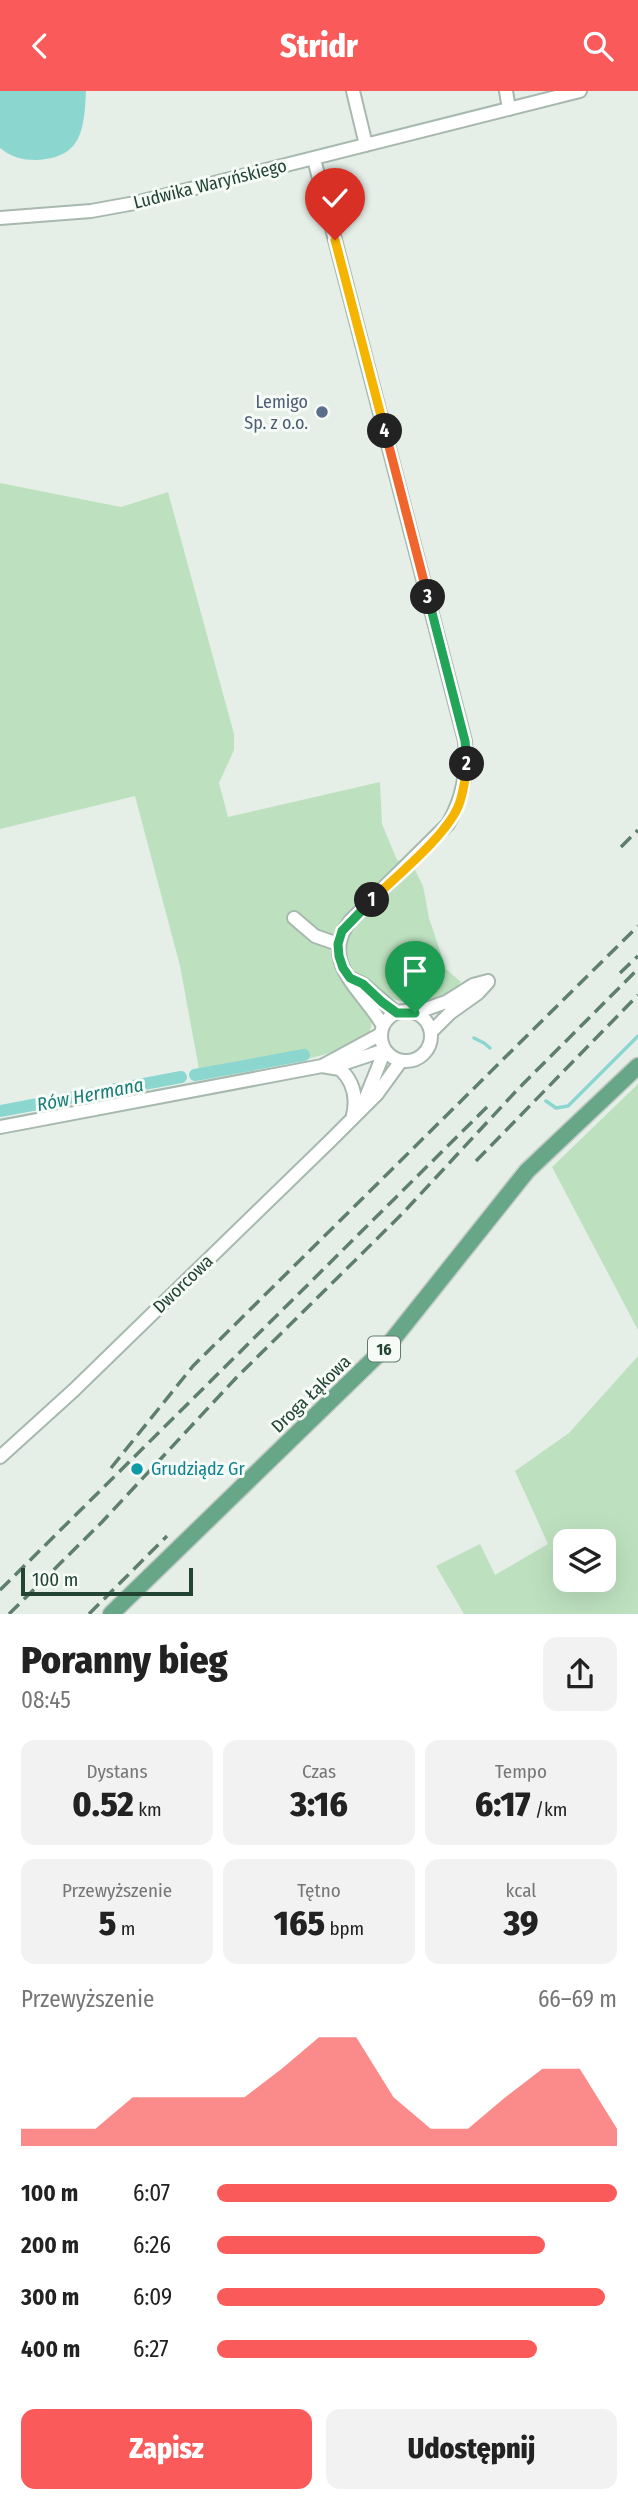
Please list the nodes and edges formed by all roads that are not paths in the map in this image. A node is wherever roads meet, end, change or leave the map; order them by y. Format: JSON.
{"nodes":[{"id":1,"x":353,"y":91,"type":"edge"},
{"id":2,"x":506,"y":91,"type":"edge"},
{"id":3,"x":580,"y":91,"type":"edge"},
{"id":4,"x":509,"y":109,"type":"junction"},
{"id":5,"x":366,"y":145,"type":"junction"},
{"id":6,"x":314,"y":159,"type":"junction"},
{"id":7,"x":0,"y":218,"type":"edge"},
{"id":8,"x":293,"y":918,"type":"dead end"},
{"id":9,"x":338,"y":944,"type":"junction"},
{"id":10,"x":350,"y":978,"type":"junction"},
{"id":11,"x":397,"y":1013,"type":"junction"},
{"id":12,"x":415,"y":1013,"type":"junction"},
{"id":13,"x":382,"y":1030,"type":"junction"},
{"id":14,"x":431,"y":1032,"type":"junction"},
{"id":15,"x":385,"y":1050,"type":"junction"},
{"id":16,"x":401,"y":1061,"type":"junction"},
{"id":17,"x":328,"y":1066,"type":"junction"},
{"id":18,"x":638,"y":1066,"type":"edge"},
{"id":19,"x":362,"y":1107,"type":"junction"},
{"id":20,"x":353,"y":1118,"type":"junction"},
{"id":21,"x":0,"y":1127,"type":"edge"},
{"id":22,"x":0,"y":1457,"type":"edge"},
{"id":23,"x":111,"y":1614,"type":"edge"}],
"edges":[{"from":1,"to":5,"type":"street"},
{"from":2,"to":4,"type":"street"},
{"from":3,"to":4,"type":"street","name":"Ludwika Waryńskiego"},
{"from":4,"to":5,"type":"street","name":"Ludwika Waryńskiego"},
{"from":5,"to":6,"type":"street","name":"Ludwika Waryńskiego"},
{"from":6,"to":7,"type":"street","name":"Ludwika Waryńskiego"},
{"from":6,"to":9,"type":"street"},
{"from":8,"to":9,"type":"street"},
{"from":9,"to":10,"type":"street"},
{"from":10,"to":11,"type":"street"},
{"from":10,"to":13,"type":"street"},
{"from":11,"to":12,"type":"street"},
{"from":11,"to":13,"type":"street"},
{"from":12,"to":14,"type":"street"},
{"from":12,"to":14,"type":"street"},
{"from":13,"to":15,"type":"street"},
{"from":13,"to":17,"type":"street"},
{"from":14,"to":16,"type":"street"},
{"from":15,"to":16,"type":"street"},
{"from":15,"to":17,"type":"street"},
{"from":15,"to":19,"type":"street","name":"Dworcowa"},
{"from":16,"to":19,"type":"street","name":"Dworcowa"},
{"from":17,"to":20,"type":"street"},
{"from":17,"to":21,"type":"street"},
{"from":18,"to":23,"type":"main road","name":"Droga Łąkowa","number":"16"},
{"from":19,"to":20,"type":"street","name":"Dworcowa"},
{"from":20,"to":22,"type":"street","name":"Dworcowa"}]}
